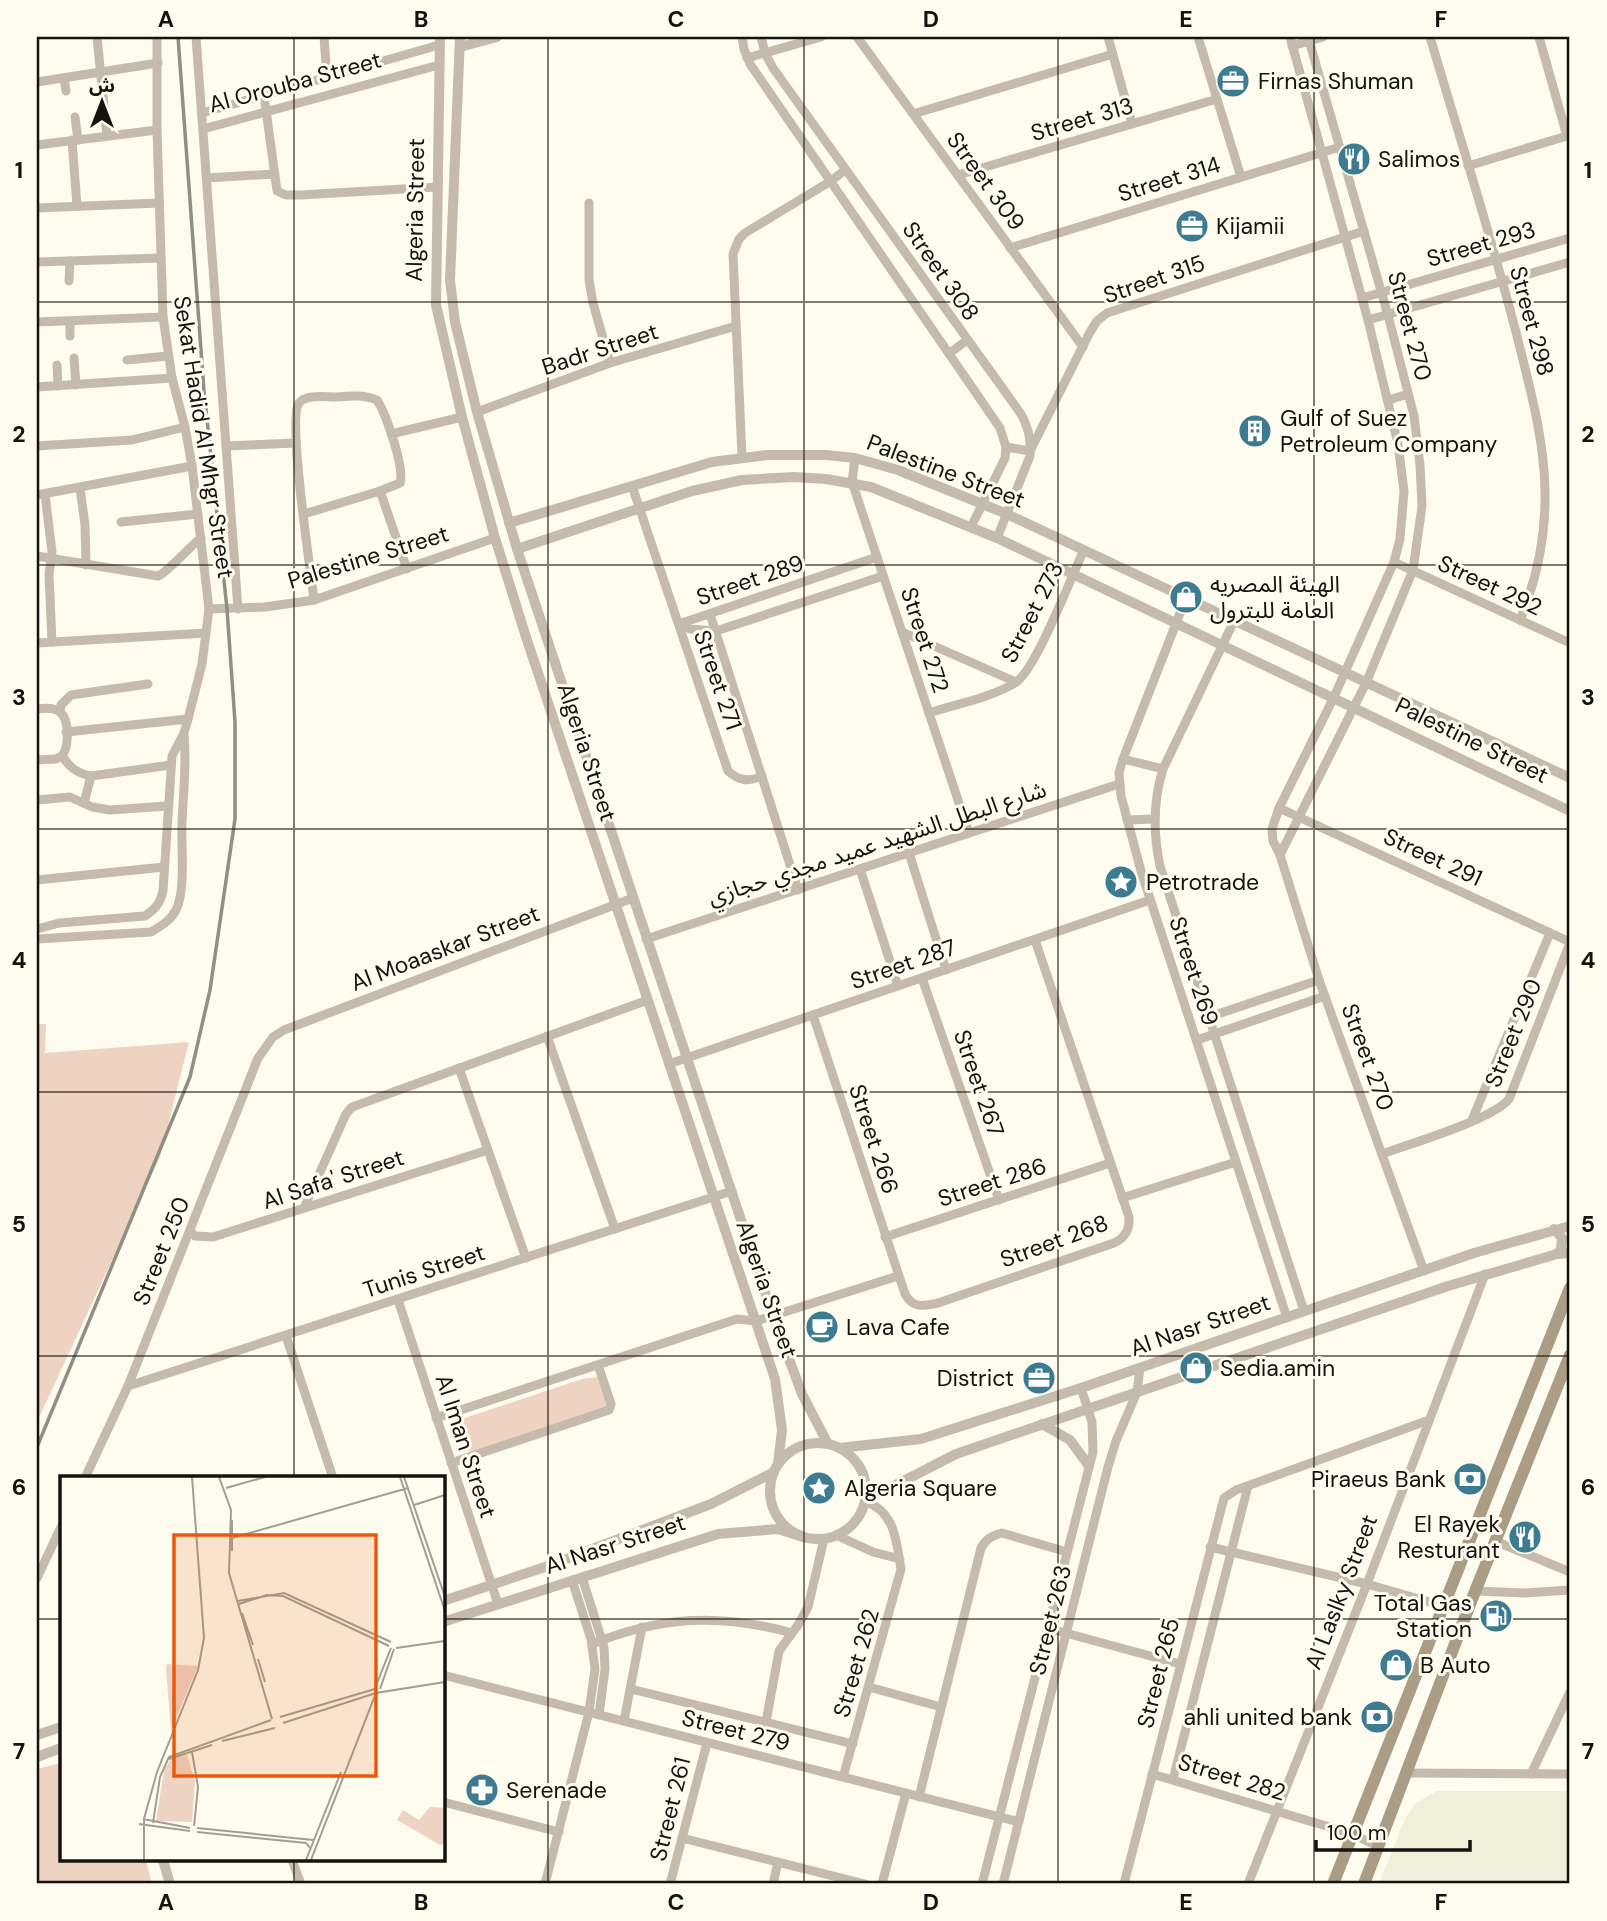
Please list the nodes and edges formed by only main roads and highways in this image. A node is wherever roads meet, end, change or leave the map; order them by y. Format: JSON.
{"nodes":[{"id":1,"x":1570,"y":1287,"type":"edge"},
{"id":2,"x":1566,"y":1309,"type":"edge"},
{"id":3,"x":1570,"y":1354,"type":"edge"},
{"id":4,"x":1333,"y":1884,"type":"edge"},
{"id":5,"x":1364,"y":1884,"type":"edge"}],
"edges":[{"from":1,"to":2,"type":"main road"},
{"from":2,"to":4,"type":"main road"},
{"from":3,"to":5,"type":"main road"}]}
